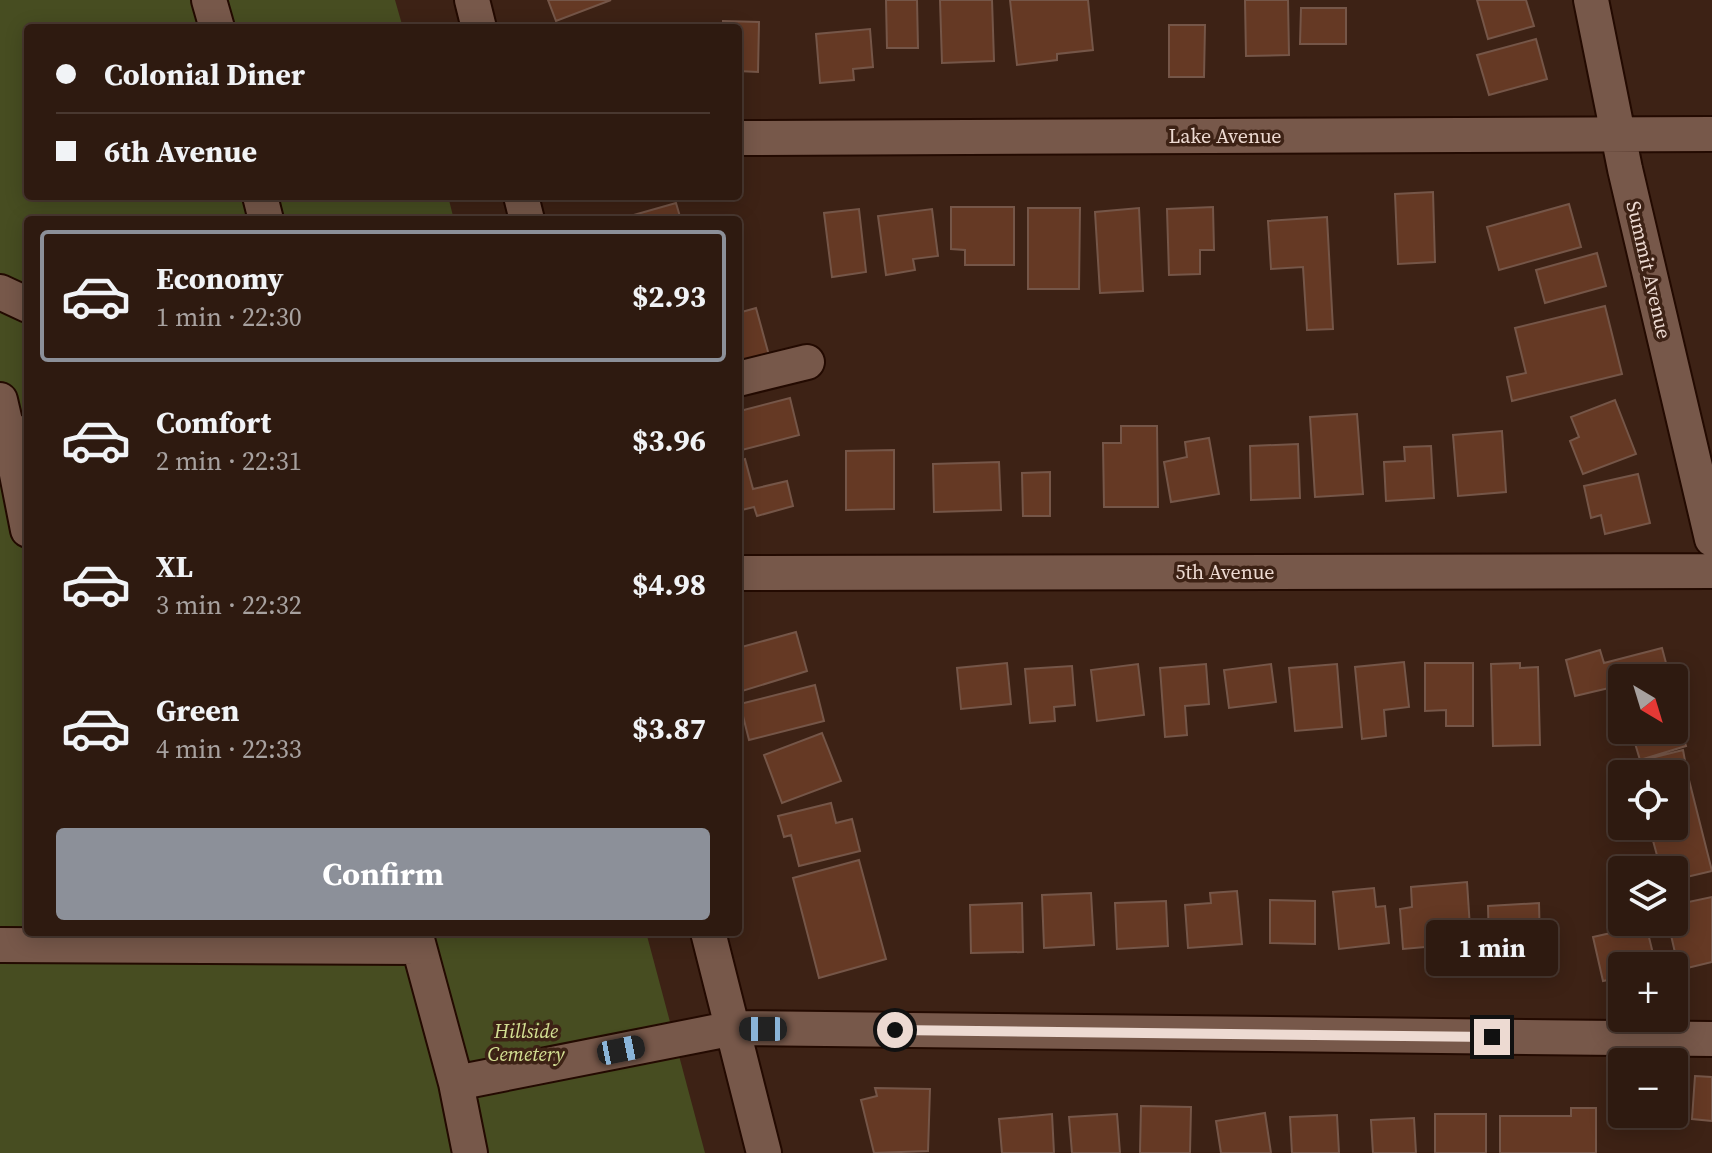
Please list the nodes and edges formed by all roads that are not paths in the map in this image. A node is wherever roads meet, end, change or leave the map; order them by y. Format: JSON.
{"nodes":[{"id":1,"x":209,"y":0,"type":"edge"},
{"id":2,"x":472,"y":0,"type":"edge"},
{"id":3,"x":1591,"y":0,"type":"edge"},
{"id":4,"x":216,"y":24,"type":"edge"},
{"id":5,"x":478,"y":24,"type":"edge"},
{"id":6,"x":1619,"y":134,"type":"junction"},
{"id":7,"x":1712,"y":134,"type":"edge"},
{"id":8,"x":742,"y":138,"type":"edge"},
{"id":9,"x":0,"y":292,"type":"edge"},
{"id":10,"x":24,"y":303,"type":"edge"},
{"id":11,"x":807,"y":362,"type":"dead end"},
{"id":12,"x":742,"y":378,"type":"edge"},
{"id":13,"x":0,"y":400,"type":"edge"},
{"id":14,"x":24,"y":456,"type":"edge"},
{"id":15,"x":17,"y":499,"type":"edge"},
{"id":16,"x":1712,"y":539,"type":"edge"},
{"id":17,"x":1712,"y":571,"type":"edge"},
{"id":18,"x":742,"y":573,"type":"edge"},
{"id":19,"x":709,"y":936,"type":"edge"},
{"id":20,"x":417,"y":939,"type":"edge"},
{"id":21,"x":0,"y":945,"type":"edge"},
{"id":22,"x":734,"y":1028,"type":"junction"},
{"id":23,"x":1712,"y":1039,"type":"edge"},
{"id":24,"x":456,"y":1083,"type":"junction"},
{"id":25,"x":470,"y":1153,"type":"edge"},
{"id":26,"x":764,"y":1153,"type":"edge"}],
"edges":[{"from":1,"to":4,"type":"street"},
{"from":2,"to":5,"type":"street"},
{"from":3,"to":6,"type":"street","name":"Summit Avenue"},
{"from":6,"to":7,"type":"street","name":"Lake Avenue"},
{"from":6,"to":8,"type":"street","name":"Lake Avenue"},
{"from":6,"to":16,"type":"street","name":"Summit Avenue"},
{"from":9,"to":10,"type":"street"},
{"from":11,"to":12,"type":"street"},
{"from":13,"to":15,"type":"street"},
{"from":14,"to":15,"type":"street"},
{"from":17,"to":18,"type":"street","name":"5th Avenue"},
{"from":19,"to":22,"type":"street"},
{"from":20,"to":21,"type":"street"},
{"from":20,"to":24,"type":"street"},
{"from":22,"to":23,"type":"street"},
{"from":22,"to":24,"type":"street"},
{"from":22,"to":26,"type":"street"},
{"from":24,"to":25,"type":"street"}]}
